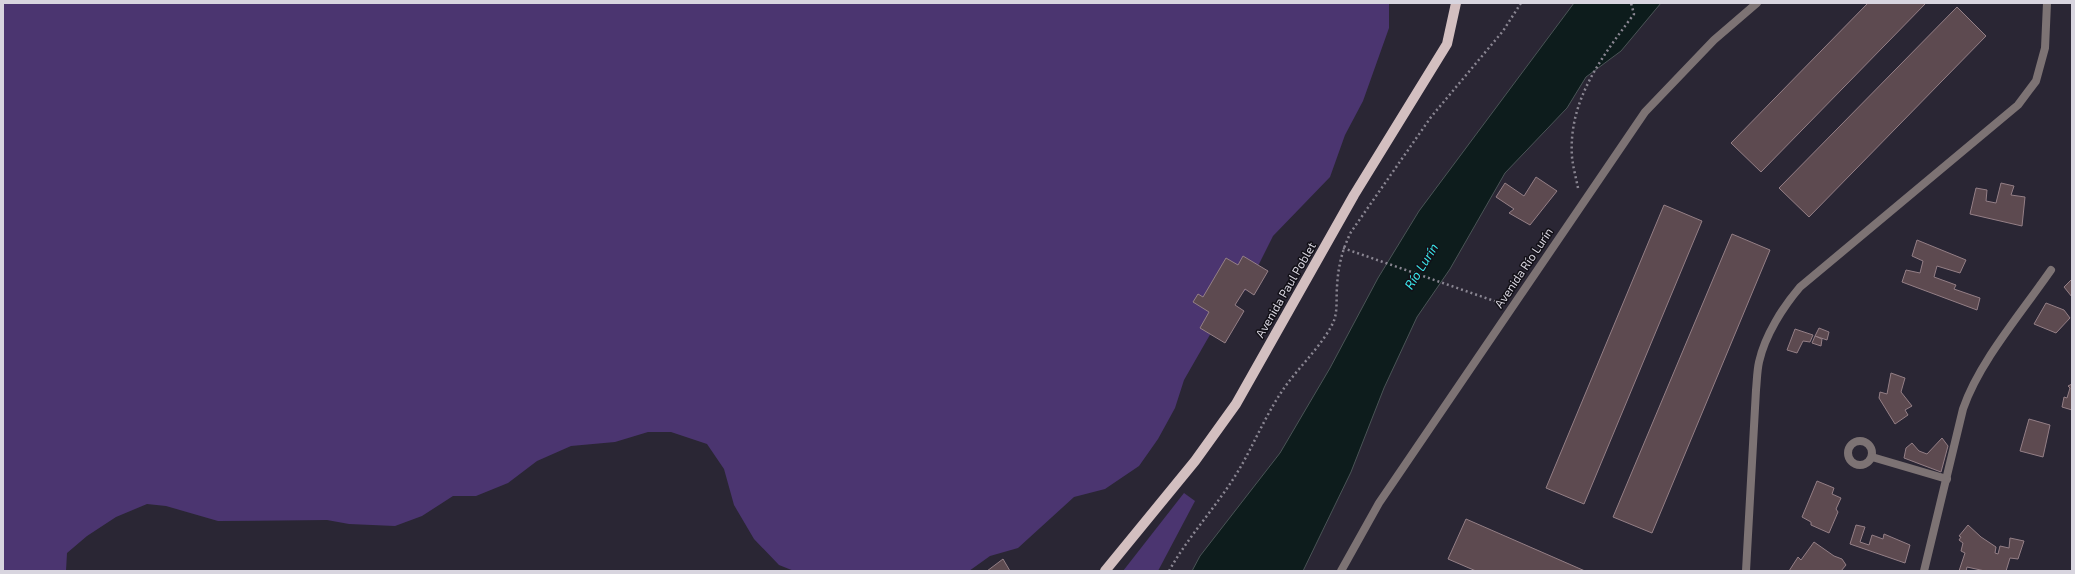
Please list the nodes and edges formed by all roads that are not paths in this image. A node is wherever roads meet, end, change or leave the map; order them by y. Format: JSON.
{"nodes":[{"id":1,"x":1456,"y":3,"type":"edge"},
{"id":2,"x":1757,"y":3,"type":"edge"},
{"id":3,"x":2047,"y":3,"type":"edge"},
{"id":4,"x":2051,"y":270,"type":"dead end"},
{"id":5,"x":1872,"y":457,"type":"dead end"},
{"id":6,"x":1947,"y":480,"type":"junction"},
{"id":7,"x":1105,"y":571,"type":"edge"},
{"id":8,"x":1341,"y":571,"type":"edge"},
{"id":9,"x":1746,"y":571,"type":"edge"},
{"id":10,"x":1924,"y":571,"type":"edge"}],
"edges":[{"from":1,"to":7,"type":"main road","name":"Avenida Paul Poblet"},
{"from":2,"to":8,"type":"street","name":"Avenida Río Lurín"},
{"from":3,"to":9,"type":"street"},
{"from":4,"to":6,"type":"street"},
{"from":5,"to":6,"type":"street"},
{"from":6,"to":10,"type":"street"}]}
